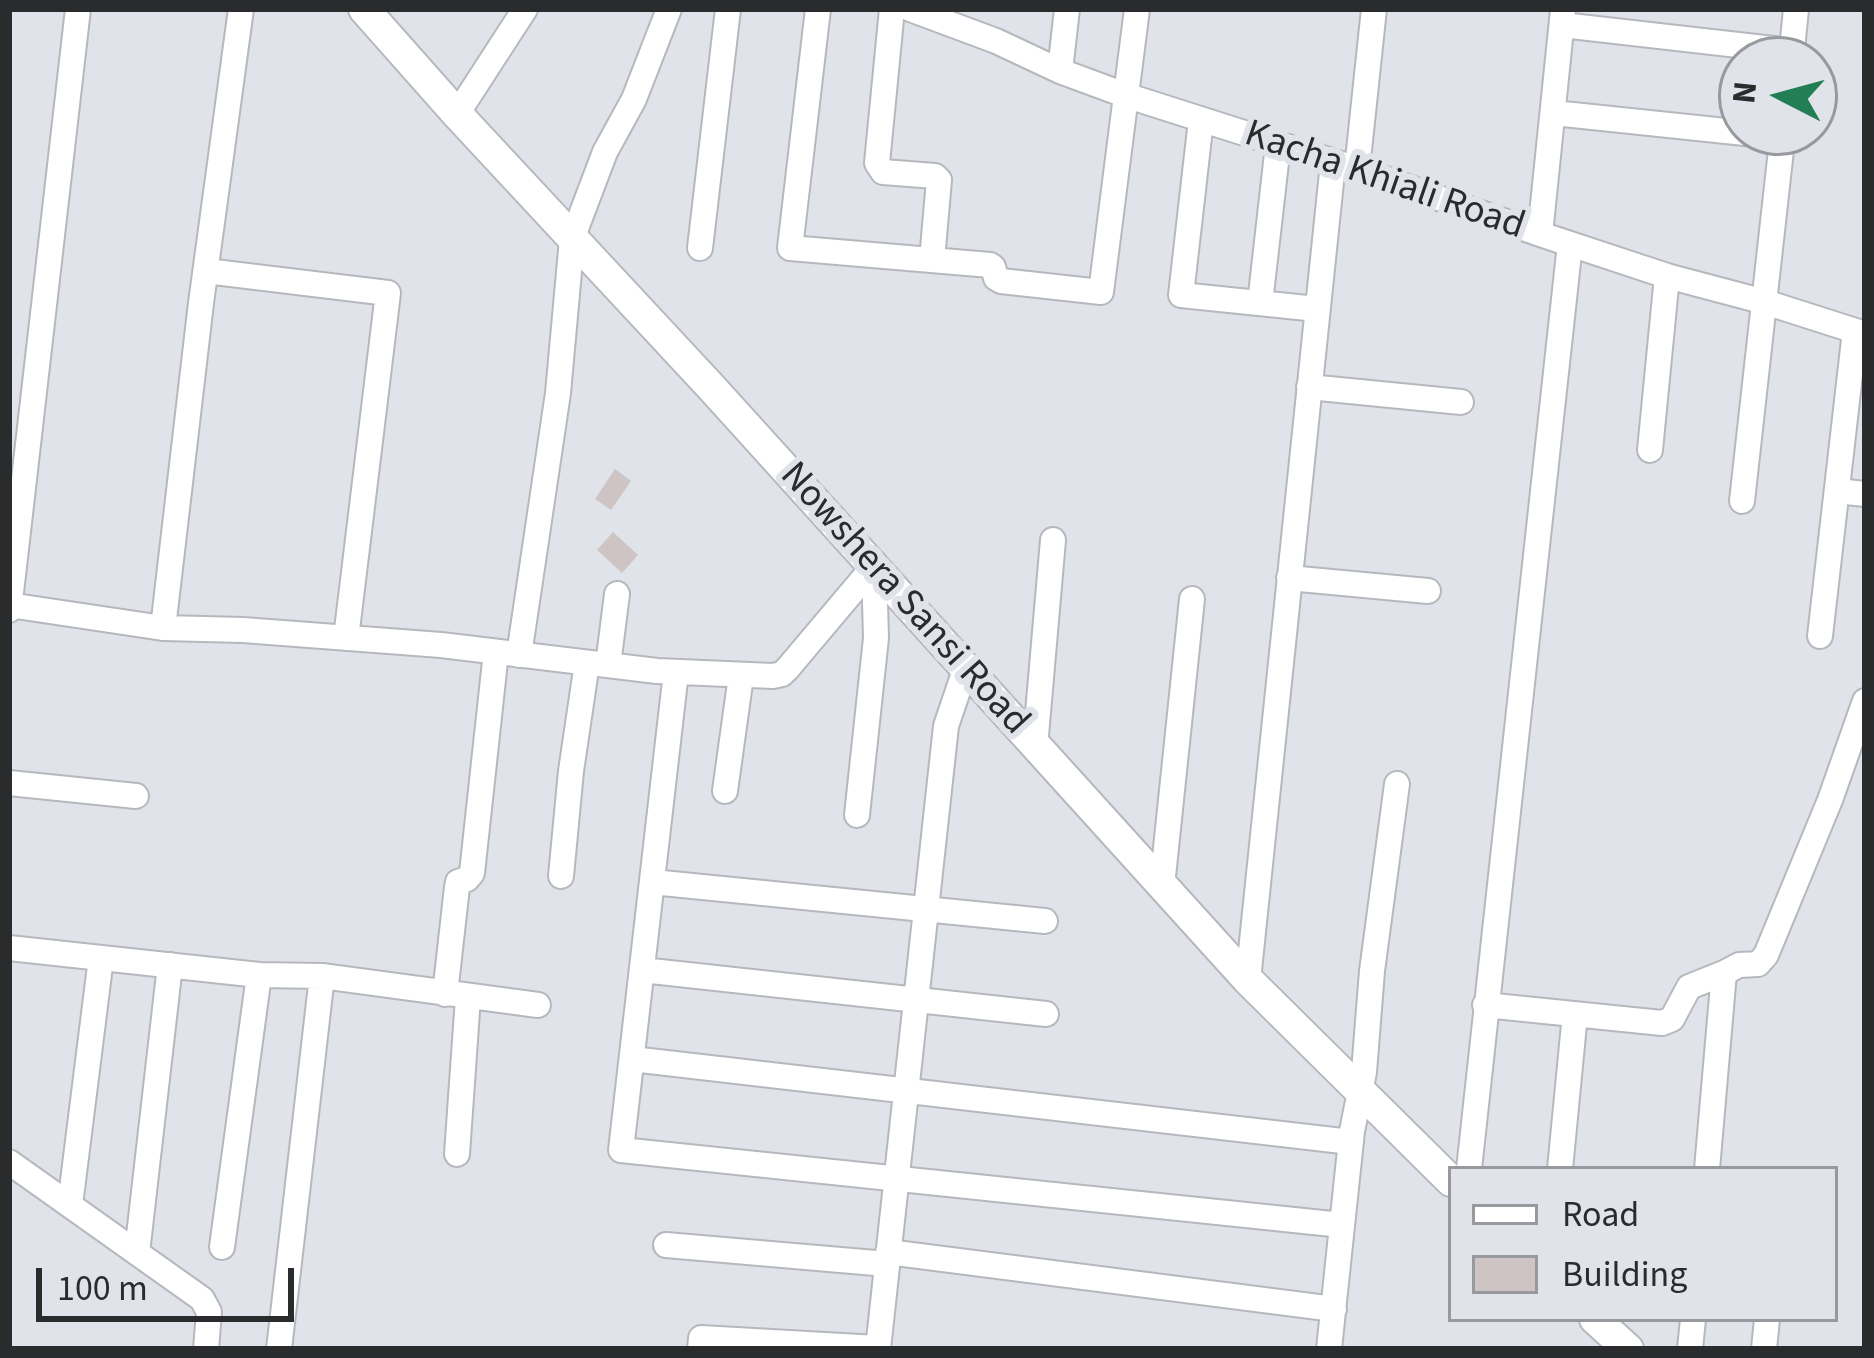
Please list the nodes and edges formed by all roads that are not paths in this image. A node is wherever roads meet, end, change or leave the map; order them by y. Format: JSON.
{"nodes":[{"id":1,"x":78,"y":9,"type":"edge"},
{"id":2,"x":241,"y":9,"type":"edge"},
{"id":3,"x":364,"y":9,"type":"edge"},
{"id":4,"x":525,"y":9,"type":"edge"},
{"id":5,"x":669,"y":9,"type":"edge"},
{"id":6,"x":728,"y":9,"type":"edge"},
{"id":7,"x":818,"y":9,"type":"edge"},
{"id":8,"x":892,"y":9,"type":"edge"},
{"id":9,"x":1067,"y":9,"type":"edge"},
{"id":10,"x":1137,"y":9,"type":"edge"},
{"id":11,"x":1374,"y":9,"type":"edge"},
{"id":12,"x":922,"y":10,"type":"edge"},
{"id":13,"x":1563,"y":17,"type":"edge"},
{"id":14,"x":1718,"y":44,"type":"edge"},
{"id":15,"x":1060,"y":71,"type":"junction"},
{"id":16,"x":1125,"y":95,"type":"junction"},
{"id":17,"x":1553,"y":113,"type":"junction"},
{"id":18,"x":457,"y":114,"type":"junction"},
{"id":19,"x":1201,"y":120,"type":"junction"},
{"id":20,"x":1718,"y":129,"type":"edge"},
{"id":21,"x":1278,"y":146,"type":"junction"},
{"id":22,"x":1781,"y":156,"type":"edge"},
{"id":23,"x":1345,"y":166,"type":"junction"},
{"id":24,"x":1540,"y":234,"type":"junction"},
{"id":25,"x":572,"y":239,"type":"junction"},
{"id":26,"x":1570,"y":244,"type":"junction"},
{"id":27,"x":700,"y":248,"type":"dead end"},
{"id":28,"x":932,"y":260,"type":"junction"},
{"id":29,"x":206,"y":272,"type":"junction"},
{"id":30,"x":1667,"y":276,"type":"junction"},
{"id":31,"x":1765,"y":302,"type":"junction"},
{"id":32,"x":1260,"y":303,"type":"junction"},
{"id":33,"x":1316,"y":309,"type":"junction"},
{"id":34,"x":1860,"y":333,"type":"edge"},
{"id":35,"x":1309,"y":387,"type":"junction"},
{"id":36,"x":1461,"y":402,"type":"dead end"},
{"id":37,"x":1651,"y":450,"type":"dead end"},
{"id":38,"x":1837,"y":491,"type":"junction"},
{"id":39,"x":1865,"y":494,"type":"edge"},
{"id":40,"x":1742,"y":501,"type":"dead end"},
{"id":41,"x":1053,"y":540,"type":"dead end"},
{"id":42,"x":874,"y":566,"type":"junction"},
{"id":43,"x":1289,"y":578,"type":"junction"},
{"id":44,"x":1428,"y":591,"type":"dead end"},
{"id":45,"x":616,"y":594,"type":"dead end"},
{"id":46,"x":1192,"y":599,"type":"dead end"},
{"id":47,"x":9,"y":607,"type":"edge"},
{"id":48,"x":163,"y":628,"type":"junction"},
{"id":49,"x":1820,"y":636,"type":"dead end"},
{"id":50,"x":346,"y":638,"type":"junction"},
{"id":51,"x":508,"y":653,"type":"junction"},
{"id":52,"x":597,"y":664,"type":"junction"},
{"id":53,"x":965,"y":670,"type":"junction"},
{"id":54,"x":676,"y":671,"type":"junction"},
{"id":55,"x":741,"y":676,"type":"junction"},
{"id":56,"x":1865,"y":700,"type":"edge"},
{"id":57,"x":1035,"y":747,"type":"junction"},
{"id":58,"x":9,"y":783,"type":"edge"},
{"id":59,"x":1397,"y":784,"type":"dead end"},
{"id":60,"x":725,"y":791,"type":"dead end"},
{"id":61,"x":136,"y":796,"type":"dead end"},
{"id":62,"x":857,"y":815,"type":"dead end"},
{"id":63,"x":561,"y":876,"type":"dead end"},
{"id":64,"x":652,"y":882,"type":"junction"},
{"id":65,"x":1162,"y":886,"type":"junction"},
{"id":66,"x":926,"y":909,"type":"junction"},
{"id":67,"x":1045,"y":921,"type":"dead end"},
{"id":68,"x":9,"y":948,"type":"edge"},
{"id":69,"x":101,"y":958,"type":"junction"},
{"id":70,"x":170,"y":965,"type":"junction"},
{"id":71,"x":642,"y":970,"type":"junction"},
{"id":72,"x":1724,"y":974,"type":"junction"},
{"id":73,"x":259,"y":975,"type":"junction"},
{"id":74,"x":322,"y":976,"type":"junction"},
{"id":75,"x":1248,"y":980,"type":"junction"},
{"id":76,"x":456,"y":996,"type":"junction"},
{"id":77,"x":916,"y":1000,"type":"junction"},
{"id":78,"x":538,"y":1005,"type":"dead end"},
{"id":79,"x":1485,"y":1005,"type":"junction"},
{"id":80,"x":1046,"y":1013,"type":"dead end"},
{"id":81,"x":1575,"y":1013,"type":"junction"},
{"id":82,"x":632,"y":1059,"type":"junction"},
{"id":83,"x":906,"y":1091,"type":"junction"},
{"id":84,"x":1360,"y":1094,"type":"junction"},
{"id":85,"x":1351,"y":1142,"type":"junction"},
{"id":86,"x":457,"y":1154,"type":"dead end"},
{"id":87,"x":9,"y":1162,"type":"edge"},
{"id":88,"x":1469,"y":1166,"type":"edge"},
{"id":89,"x":1560,"y":1166,"type":"edge"},
{"id":90,"x":1707,"y":1166,"type":"edge"},
{"id":91,"x":1448,"y":1178,"type":"edge"},
{"id":92,"x":896,"y":1179,"type":"junction"},
{"id":93,"x":70,"y":1205,"type":"junction"},
{"id":94,"x":1342,"y":1226,"type":"junction"},
{"id":95,"x":666,"y":1245,"type":"dead end"},
{"id":96,"x":222,"y":1247,"type":"dead end"},
{"id":97,"x":136,"y":1253,"type":"junction"},
{"id":98,"x":888,"y":1258,"type":"junction"},
{"id":99,"x":1334,"y":1309,"type":"junction"},
{"id":100,"x":1598,"y":1322,"type":"edge"},
{"id":101,"x":788,"y":1347,"type":"edge"},
{"id":102,"x":206,"y":1349,"type":"edge"},
{"id":103,"x":279,"y":1349,"type":"edge"},
{"id":104,"x":700,"y":1349,"type":"edge"},
{"id":105,"x":878,"y":1349,"type":"edge"},
{"id":106,"x":1329,"y":1349,"type":"edge"},
{"id":107,"x":1628,"y":1349,"type":"edge"}],
"edges":[{"from":1,"to":47,"type":"street"},
{"from":2,"to":29,"type":"street"},
{"from":3,"to":18,"type":"main road","name":"Nowshera Sansi Road"},
{"from":4,"to":18,"type":"street"},
{"from":5,"to":25,"type":"street"},
{"from":6,"to":27,"type":"street"},
{"from":7,"to":28,"type":"street"},
{"from":8,"to":28,"type":"street"},
{"from":9,"to":15,"type":"street"},
{"from":10,"to":16,"type":"street"},
{"from":11,"to":23,"type":"street"},
{"from":12,"to":15,"type":"street","name":"Kacha Khiali Road"},
{"from":13,"to":14,"type":"street"},
{"from":13,"to":17,"type":"street"},
{"from":15,"to":16,"type":"street","name":"Kacha Khiali Road"},
{"from":16,"to":19,"type":"street","name":"Kacha Khiali Road"},
{"from":16,"to":28,"type":"street"},
{"from":17,"to":20,"type":"street"},
{"from":17,"to":24,"type":"street"},
{"from":18,"to":25,"type":"main road","name":"Nowshera Sansi Road"},
{"from":19,"to":21,"type":"street","name":"Kacha Khiali Road"},
{"from":19,"to":32,"type":"street"},
{"from":21,"to":23,"type":"street","name":"Kacha Khiali Road"},
{"from":21,"to":32,"type":"street"},
{"from":22,"to":31,"type":"street"},
{"from":23,"to":24,"type":"street","name":"Kacha Khiali Road"},
{"from":23,"to":33,"type":"street"},
{"from":24,"to":26,"type":"street","name":"Kacha Khiali Road"},
{"from":25,"to":42,"type":"main road","name":"Nowshera Sansi Road"},
{"from":25,"to":51,"type":"street"},
{"from":26,"to":30,"type":"street","name":"Kacha Khiali Road"},
{"from":26,"to":79,"type":"street"},
{"from":29,"to":48,"type":"street"},
{"from":29,"to":50,"type":"street"},
{"from":30,"to":31,"type":"street","name":"Kacha Khiali Road"},
{"from":30,"to":37,"type":"street"},
{"from":31,"to":34,"type":"street","name":"Kacha Khiali Road"},
{"from":31,"to":40,"type":"street"},
{"from":32,"to":33,"type":"street"},
{"from":33,"to":35,"type":"street"},
{"from":34,"to":38,"type":"street"},
{"from":35,"to":36,"type":"street"},
{"from":35,"to":43,"type":"street"},
{"from":38,"to":39,"type":"street"},
{"from":38,"to":49,"type":"street"},
{"from":41,"to":57,"type":"street"},
{"from":42,"to":53,"type":"main road","name":"Nowshera Sansi Road"},
{"from":42,"to":55,"type":"street"},
{"from":42,"to":62,"type":"street"},
{"from":43,"to":44,"type":"street"},
{"from":43,"to":75,"type":"street"},
{"from":45,"to":52,"type":"street"},
{"from":46,"to":65,"type":"street"},
{"from":47,"to":48,"type":"street"},
{"from":48,"to":50,"type":"street"},
{"from":50,"to":51,"type":"street"},
{"from":51,"to":52,"type":"street"},
{"from":51,"to":76,"type":"street"},
{"from":52,"to":54,"type":"street"},
{"from":52,"to":63,"type":"street"},
{"from":53,"to":57,"type":"main road","name":"Nowshera Sansi Road"},
{"from":53,"to":66,"type":"street"},
{"from":54,"to":55,"type":"street"},
{"from":54,"to":64,"type":"street"},
{"from":55,"to":60,"type":"street"},
{"from":56,"to":72,"type":"street"},
{"from":57,"to":65,"type":"main road","name":"Nowshera Sansi Road"},
{"from":58,"to":61,"type":"street"},
{"from":59,"to":84,"type":"street"},
{"from":64,"to":66,"type":"street"},
{"from":64,"to":71,"type":"street"},
{"from":65,"to":75,"type":"main road","name":"Nowshera Sansi Road"},
{"from":66,"to":67,"type":"street"},
{"from":66,"to":77,"type":"street"},
{"from":68,"to":69,"type":"street"},
{"from":69,"to":70,"type":"street"},
{"from":69,"to":93,"type":"street"},
{"from":70,"to":73,"type":"street"},
{"from":70,"to":97,"type":"street"},
{"from":71,"to":77,"type":"street"},
{"from":71,"to":82,"type":"street"},
{"from":72,"to":81,"type":"street"},
{"from":72,"to":90,"type":"street"},
{"from":73,"to":74,"type":"street"},
{"from":73,"to":96,"type":"street"},
{"from":74,"to":76,"type":"street"},
{"from":74,"to":103,"type":"street"},
{"from":75,"to":84,"type":"main road","name":"Nowshera Sansi Road"},
{"from":76,"to":78,"type":"street"},
{"from":76,"to":86,"type":"street"},
{"from":77,"to":80,"type":"street"},
{"from":77,"to":83,"type":"street"},
{"from":79,"to":81,"type":"street"},
{"from":79,"to":88,"type":"street"},
{"from":81,"to":89,"type":"street"},
{"from":82,"to":83,"type":"street"},
{"from":82,"to":92,"type":"street"},
{"from":83,"to":85,"type":"street"},
{"from":83,"to":92,"type":"street"},
{"from":84,"to":85,"type":"street"},
{"from":84,"to":91,"type":"main road","name":"Nowshera Sansi Road"},
{"from":85,"to":94,"type":"street"},
{"from":87,"to":93,"type":"street"},
{"from":92,"to":94,"type":"street"},
{"from":92,"to":98,"type":"street"},
{"from":93,"to":97,"type":"street"},
{"from":94,"to":99,"type":"street"},
{"from":95,"to":98,"type":"street"},
{"from":97,"to":102,"type":"street"},
{"from":98,"to":99,"type":"street"},
{"from":98,"to":105,"type":"street"},
{"from":99,"to":106,"type":"street"},
{"from":100,"to":107,"type":"main road"},
{"from":101,"to":104,"type":"street"},
{"from":101,"to":105,"type":"street"}]}
